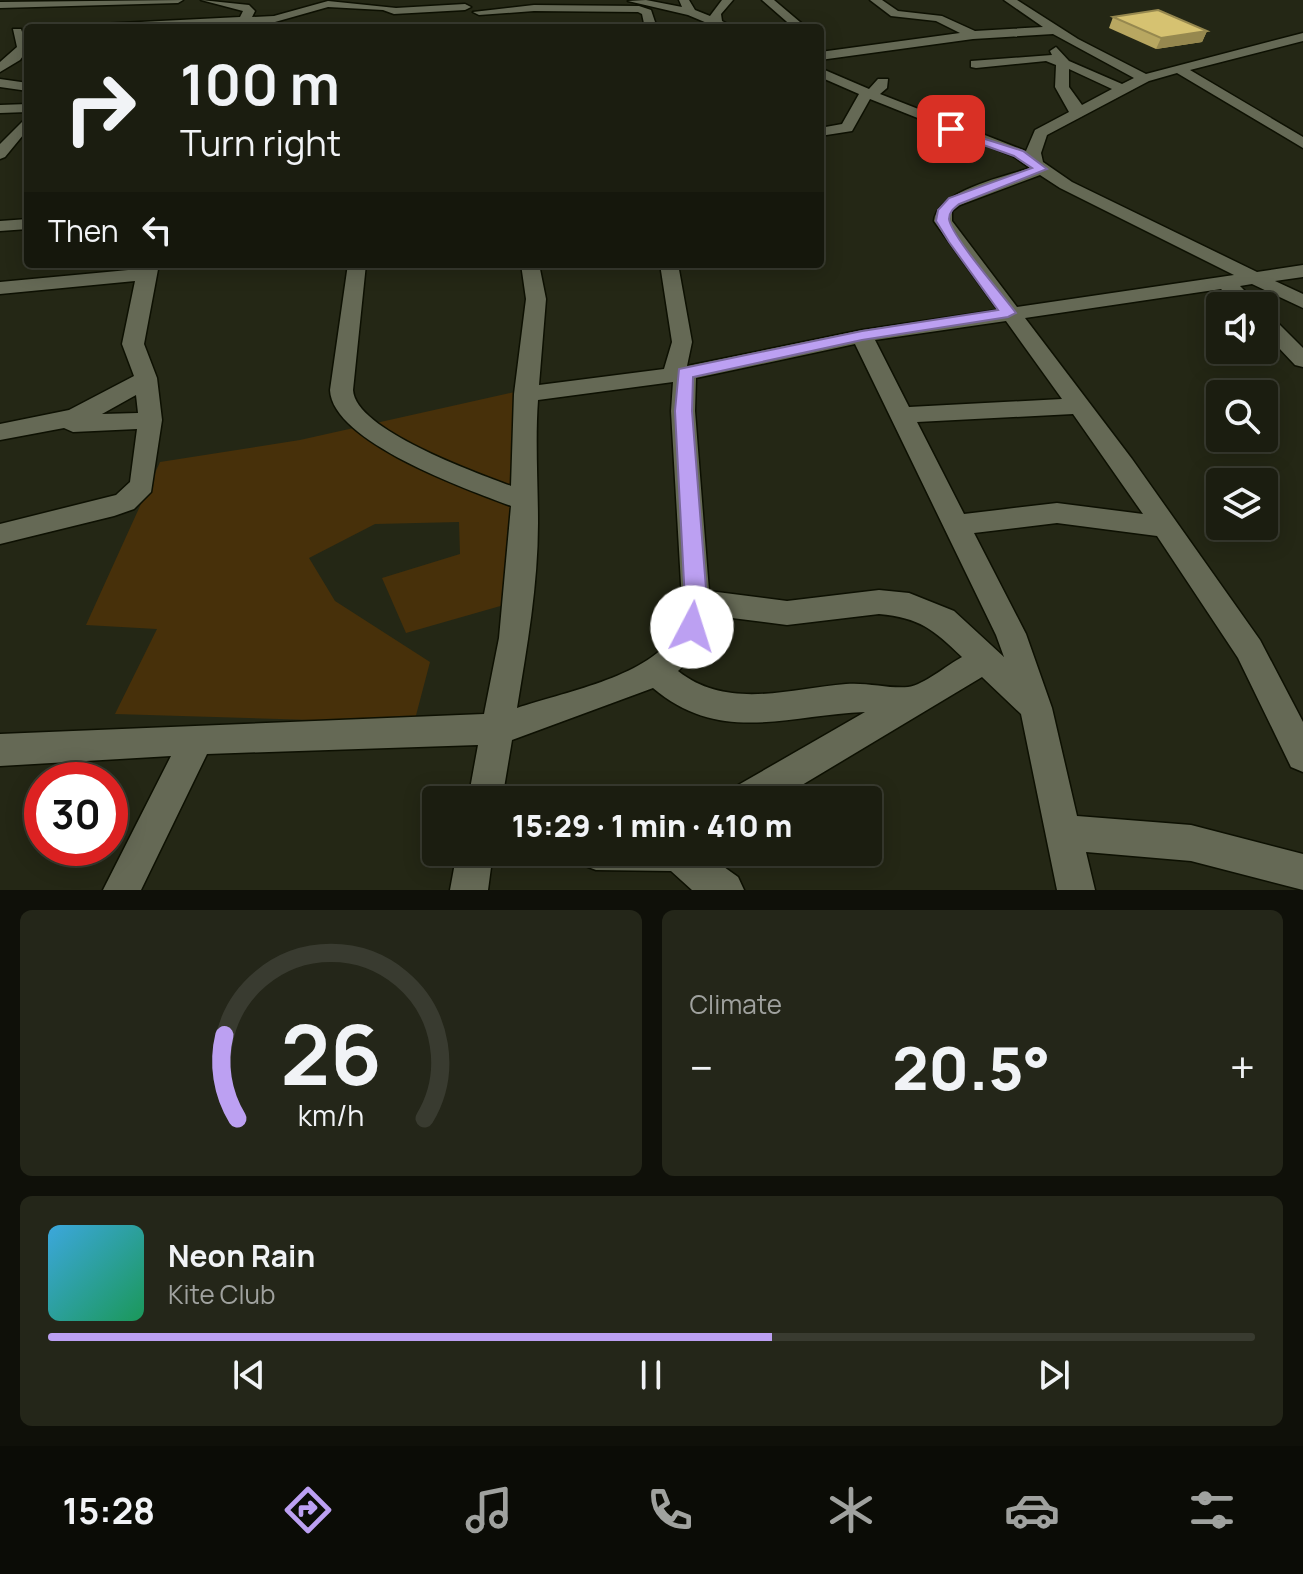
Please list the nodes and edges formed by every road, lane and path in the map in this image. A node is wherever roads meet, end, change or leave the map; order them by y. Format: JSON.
{"nodes":[{"id":1,"x":178,"y":0,"type":"edge"},
{"id":2,"x":206,"y":0,"type":"edge"},
{"id":3,"x":447,"y":0,"type":"edge"},
{"id":4,"x":560,"y":0,"type":"edge"},
{"id":5,"x":609,"y":0,"type":"edge"},
{"id":6,"x":629,"y":0,"type":"edge"},
{"id":7,"x":684,"y":0,"type":"edge"},
{"id":8,"x":728,"y":0,"type":"edge"},
{"id":9,"x":767,"y":0,"type":"edge"},
{"id":10,"x":875,"y":0,"type":"edge"},
{"id":11,"x":1009,"y":0,"type":"edge"},
{"id":12,"x":321,"y":2,"type":"edge"},
{"id":13,"x":31,"y":3,"type":"edge"},
{"id":14,"x":466,"y":3,"type":"edge"},
{"id":15,"x":0,"y":5,"type":"edge"},
{"id":16,"x":397,"y":5,"type":"edge"},
{"id":17,"x":433,"y":8,"type":"junction"},
{"id":18,"x":484,"y":10,"type":"junction"},
{"id":19,"x":686,"y":16,"type":"junction"},
{"id":20,"x":245,"y":20,"type":"junction"},
{"id":21,"x":276,"y":21,"type":"edge"},
{"id":22,"x":716,"y":22,"type":"junction"},
{"id":23,"x":187,"y":24,"type":"edge"},
{"id":24,"x":478,"y":24,"type":"edge"},
{"id":25,"x":650,"y":24,"type":"edge"},
{"id":26,"x":720,"y":24,"type":"edge"},
{"id":27,"x":796,"y":24,"type":"edge"},
{"id":28,"x":1053,"y":30,"type":"junction"},
{"id":29,"x":14,"y":32,"type":"edge"},
{"id":30,"x":1028,"y":32,"type":"junction"},
{"id":31,"x":973,"y":35,"type":"junction"},
{"id":32,"x":1303,"y":37,"type":"edge"},
{"id":33,"x":824,"y":53,"type":"edge"},
{"id":34,"x":824,"y":56,"type":"edge"},
{"id":35,"x":1063,"y":61,"type":"junction"},
{"id":36,"x":976,"y":64,"type":"dead end"},
{"id":37,"x":1176,"y":67,"type":"junction"},
{"id":38,"x":0,"y":68,"type":"edge"},
{"id":39,"x":824,"y":74,"type":"edge"},
{"id":40,"x":1144,"y":78,"type":"junction"},
{"id":41,"x":841,"y":82,"type":"junction"},
{"id":42,"x":883,"y":82,"type":"dead end"},
{"id":43,"x":0,"y":83,"type":"edge"},
{"id":44,"x":24,"y":83,"type":"edge"},
{"id":45,"x":1120,"y":88,"type":"junction"},
{"id":46,"x":869,"y":94,"type":"junction"},
{"id":47,"x":24,"y":108,"type":"edge"},
{"id":48,"x":0,"y":109,"type":"edge"},
{"id":49,"x":1077,"y":114,"type":"junction"},
{"id":50,"x":24,"y":125,"type":"edge"},
{"id":51,"x":824,"y":131,"type":"edge"},
{"id":52,"x":1040,"y":133,"type":"junction"},
{"id":53,"x":973,"y":136,"type":"junction"},
{"id":54,"x":1303,"y":143,"type":"edge"},
{"id":55,"x":0,"y":154,"type":"edge"},
{"id":56,"x":1038,"y":166,"type":"junction"},
{"id":57,"x":24,"y":224,"type":"edge"},
{"id":58,"x":0,"y":226,"type":"edge"},
{"id":59,"x":356,"y":268,"type":"edge"},
{"id":60,"x":531,"y":268,"type":"edge"},
{"id":61,"x":670,"y":268,"type":"edge"},
{"id":62,"x":148,"y":269,"type":"edge"},
{"id":63,"x":1303,"y":271,"type":"edge"},
{"id":64,"x":1252,"y":278,"type":"junction"},
{"id":65,"x":1225,"y":282,"type":"junction"},
{"id":66,"x":0,"y":288,"type":"edge"},
{"id":67,"x":1235,"y":292,"type":"edge"},
{"id":68,"x":1303,"y":302,"type":"edge"},
{"id":69,"x":1008,"y":313,"type":"junction"},
{"id":70,"x":1278,"y":334,"type":"edge"},
{"id":71,"x":862,"y":336,"type":"junction"},
{"id":72,"x":1303,"y":360,"type":"edge"},
{"id":73,"x":680,"y":374,"type":"junction"},
{"id":74,"x":146,"y":378,"type":"junction"},
{"id":75,"x":525,"y":394,"type":"junction"},
{"id":76,"x":1079,"y":406,"type":"junction"},
{"id":77,"x":903,"y":415,"type":"junction"},
{"id":78,"x":150,"y":420,"type":"junction"},
{"id":79,"x":58,"y":425,"type":"junction"},
{"id":80,"x":0,"y":432,"type":"edge"},
{"id":81,"x":525,"y":501,"type":"junction"},
{"id":82,"x":959,"y":525,"type":"junction"},
{"id":83,"x":1164,"y":527,"type":"junction"},
{"id":84,"x":0,"y":534,"type":"edge"},
{"id":85,"x":696,"y":601,"type":"junction"},
{"id":86,"x":987,"y":658,"type":"junction"},
{"id":87,"x":656,"y":672,"type":"junction"},
{"id":88,"x":913,"y":702,"type":"junction"},
{"id":89,"x":1036,"y":708,"type":"junction"},
{"id":90,"x":500,"y":729,"type":"junction"},
{"id":91,"x":198,"y":739,"type":"junction"},
{"id":92,"x":0,"y":750,"type":"edge"},
{"id":93,"x":1302,"y":751,"type":"edge"},
{"id":94,"x":488,"y":786,"type":"edge"},
{"id":95,"x":769,"y":786,"type":"edge"},
{"id":96,"x":1062,"y":832,"type":"junction"},
{"id":97,"x":473,"y":866,"type":"edge"},
{"id":98,"x":691,"y":866,"type":"edge"},
{"id":99,"x":1303,"y":872,"type":"edge"},
{"id":100,"x":122,"y":890,"type":"edge"},
{"id":101,"x":469,"y":890,"type":"edge"},
{"id":102,"x":725,"y":890,"type":"edge"},
{"id":103,"x":1076,"y":890,"type":"edge"}],
"edges":[{"from":1,"to":13,"type":"street"},
{"from":2,"to":20,"type":"street"},
{"from":3,"to":17,"type":"street"},
{"from":4,"to":18,"type":"street"},
{"from":5,"to":6,"type":"street"},
{"from":6,"to":19,"type":"street"},
{"from":7,"to":19,"type":"street"},
{"from":8,"to":22,"type":"street"},
{"from":9,"to":27,"type":"street"},
{"from":10,"to":31,"type":"street"},
{"from":11,"to":28,"type":"street"},
{"from":12,"to":16,"type":"street"},
{"from":12,"to":21,"type":"street"},
{"from":13,"to":15,"type":"street"},
{"from":13,"to":29,"type":"street"},
{"from":14,"to":17,"type":"street"},
{"from":14,"to":18,"type":"street"},
{"from":16,"to":17,"type":"street"},
{"from":16,"to":21,"type":"street"},
{"from":18,"to":24,"type":"street"},
{"from":18,"to":25,"type":"street"},
{"from":19,"to":22,"type":"street"},
{"from":20,"to":21,"type":"street"},
{"from":20,"to":23,"type":"street"},
{"from":22,"to":26,"type":"street"},
{"from":28,"to":30,"type":"street"},
{"from":28,"to":40,"type":"street"},
{"from":29,"to":38,"type":"street"},
{"from":30,"to":31,"type":"street"},
{"from":30,"to":35,"type":"street"},
{"from":31,"to":33,"type":"street"},
{"from":32,"to":37,"type":"street"},
{"from":34,"to":41,"type":"street"},
{"from":35,"to":36,"type":"street"},
{"from":35,"to":45,"type":"street"},
{"from":35,"to":49,"type":"street"},
{"from":37,"to":40,"type":"street"},
{"from":37,"to":54,"type":"street"},
{"from":39,"to":41,"type":"street"},
{"from":40,"to":45,"type":"street"},
{"from":41,"to":46,"type":"street"},
{"from":42,"to":46,"type":"street"},
{"from":43,"to":44,"type":"street"},
{"from":45,"to":49,"type":"street"},
{"from":46,"to":51,"type":"street"},
{"from":46,"to":53,"type":"street"},
{"from":47,"to":48,"type":"street"},
{"from":49,"to":52,"type":"street"},
{"from":50,"to":55,"type":"street"},
{"from":52,"to":53,"type":"street"},
{"from":52,"to":56,"type":"street"},
{"from":53,"to":56,"type":"street"},
{"from":56,"to":64,"type":"street"},
{"from":56,"to":69,"type":"street"},
{"from":57,"to":58,"type":"street"},
{"from":59,"to":81,"type":"street"},
{"from":60,"to":75,"type":"street"},
{"from":61,"to":73,"type":"street"},
{"from":62,"to":66,"type":"street"},
{"from":62,"to":74,"type":"street"},
{"from":63,"to":64,"type":"street"},
{"from":64,"to":65,"type":"street"},
{"from":64,"to":68,"type":"street"},
{"from":65,"to":67,"type":"street"},
{"from":65,"to":69,"type":"street"},
{"from":69,"to":71,"type":"street"},
{"from":69,"to":76,"type":"street"},
{"from":70,"to":72,"type":"street"},
{"from":71,"to":73,"type":"street"},
{"from":71,"to":77,"type":"street"},
{"from":73,"to":75,"type":"street"},
{"from":73,"to":85,"type":"street"},
{"from":74,"to":78,"type":"street"},
{"from":74,"to":79,"type":"street"},
{"from":75,"to":81,"type":"street"},
{"from":76,"to":77,"type":"street"},
{"from":76,"to":83,"type":"street"},
{"from":77,"to":82,"type":"street"},
{"from":78,"to":79,"type":"street"},
{"from":78,"to":84,"type":"street"},
{"from":79,"to":80,"type":"street"},
{"from":81,"to":90,"type":"street"},
{"from":82,"to":83,"type":"street"},
{"from":82,"to":89,"type":"street"},
{"from":83,"to":93,"type":"street"},
{"from":85,"to":86,"type":"street"},
{"from":85,"to":87,"type":"street"},
{"from":86,"to":88,"type":"street"},
{"from":86,"to":89,"type":"street"},
{"from":87,"to":88,"type":"street"},
{"from":87,"to":90,"type":"street"},
{"from":88,"to":95,"type":"street"},
{"from":89,"to":96,"type":"street"},
{"from":90,"to":91,"type":"street"},
{"from":90,"to":94,"type":"street"},
{"from":91,"to":92,"type":"street"},
{"from":91,"to":100,"type":"street"},
{"from":96,"to":99,"type":"street"},
{"from":96,"to":103,"type":"street"},
{"from":97,"to":101,"type":"street"},
{"from":98,"to":102,"type":"street"}]}
